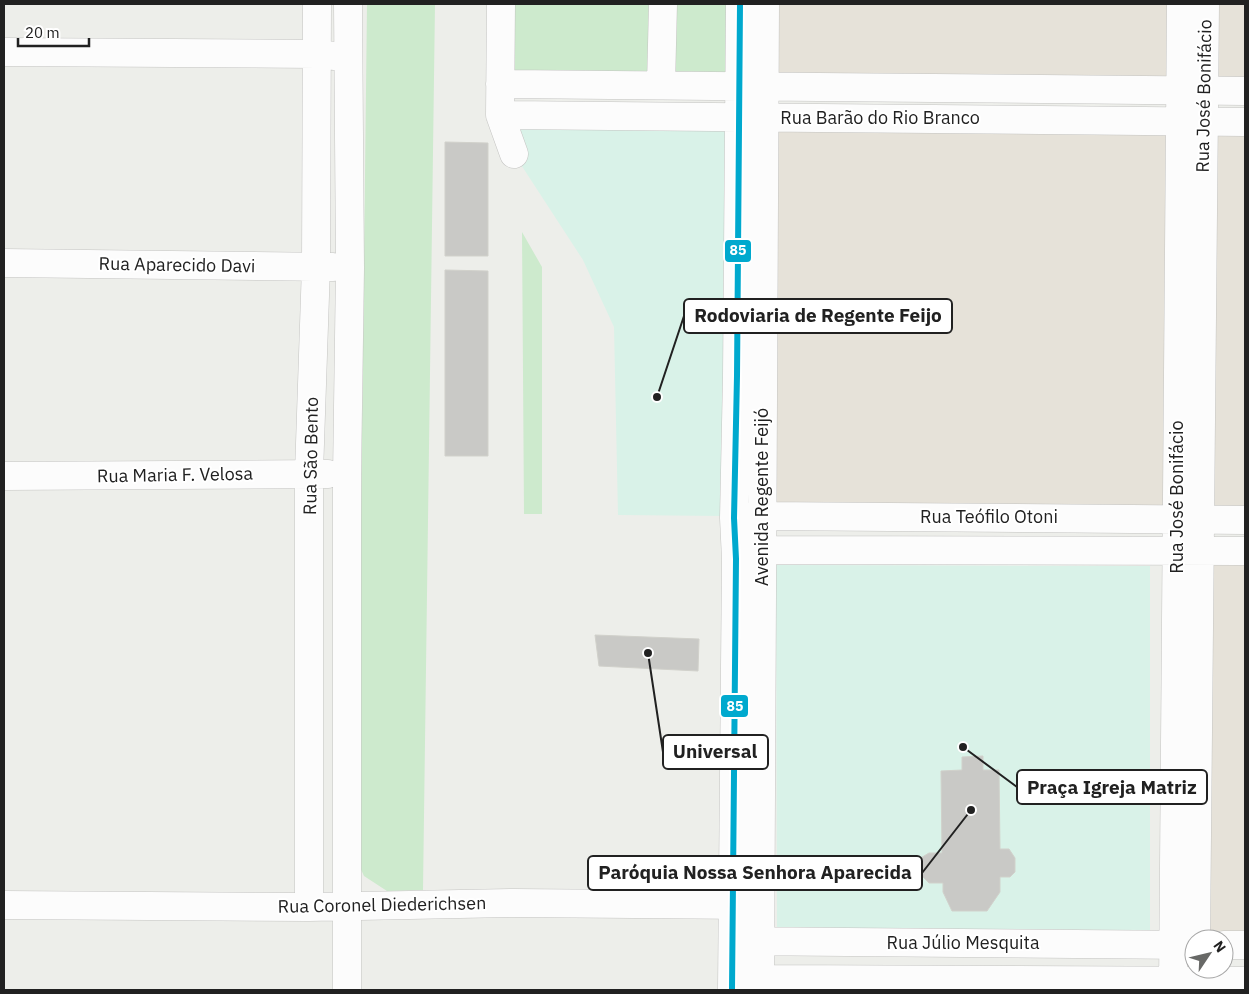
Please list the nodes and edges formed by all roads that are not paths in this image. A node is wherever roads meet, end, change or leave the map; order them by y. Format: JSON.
{"nodes":[{"id":1,"x":318,"y":4,"type":"edge"},
{"id":2,"x":348,"y":4,"type":"edge"},
{"id":3,"x":501,"y":4,"type":"edge"},
{"id":4,"x":515,"y":4,"type":"edge"},
{"id":5,"x":663,"y":4,"type":"edge"},
{"id":6,"x":740,"y":4,"type":"edge"},
{"id":7,"x":765,"y":4,"type":"edge"},
{"id":8,"x":1181,"y":4,"type":"edge"},
{"id":9,"x":1205,"y":4,"type":"edge"},
{"id":10,"x":4,"y":52,"type":"edge"},
{"id":11,"x":317,"y":54,"type":"junction"},
{"id":12,"x":347,"y":57,"type":"junction"},
{"id":13,"x":507,"y":84,"type":"junction"},
{"id":14,"x":662,"y":85,"type":"junction"},
{"id":15,"x":752,"y":86,"type":"junction"},
{"id":16,"x":1192,"y":90,"type":"junction"},
{"id":17,"x":1245,"y":91,"type":"edge"},
{"id":18,"x":752,"y":117,"type":"junction"},
{"id":19,"x":1192,"y":121,"type":"junction"},
{"id":20,"x":1245,"y":122,"type":"edge"},
{"id":21,"x":4,"y":263,"type":"edge"},
{"id":22,"x":316,"y":266,"type":"junction"},
{"id":23,"x":350,"y":268,"type":"junction"},
{"id":24,"x":750,"y":377,"type":"junction"},
{"id":25,"x":309,"y":473,"type":"junction"},
{"id":26,"x":4,"y":476,"type":"edge"},
{"id":27,"x":347,"y":476,"type":"junction"},
{"id":28,"x":762,"y":516,"type":"junction"},
{"id":29,"x":734,"y":518,"type":"junction"},
{"id":30,"x":1188,"y":519,"type":"junction"},
{"id":31,"x":1245,"y":520,"type":"edge"},
{"id":32,"x":749,"y":550,"type":"junction"},
{"id":33,"x":1188,"y":551,"type":"junction"},
{"id":34,"x":1245,"y":552,"type":"edge"},
{"id":35,"x":310,"y":609,"type":"junction"},
{"id":36,"x":347,"y":610,"type":"junction"},
{"id":37,"x":735,"y":677,"type":"junction"},
{"id":38,"x":762,"y":678,"type":"junction"},
{"id":39,"x":748,"y":768,"type":"junction"},
{"id":40,"x":733,"y":904,"type":"junction"},
{"id":41,"x":4,"y":905,"type":"edge"},
{"id":42,"x":760,"y":905,"type":"junction"},
{"id":43,"x":309,"y":907,"type":"junction"},
{"id":44,"x":348,"y":907,"type":"junction"},
{"id":45,"x":1188,"y":929,"type":"edge"},
{"id":46,"x":733,"y":941,"type":"junction"},
{"id":47,"x":760,"y":941,"type":"junction"},
{"id":48,"x":961,"y":943,"type":"junction"},
{"id":49,"x":1184,"y":943,"type":"edge"},
{"id":50,"x":963,"y":980,"type":"junction"},
{"id":51,"x":1245,"y":981,"type":"edge"},
{"id":52,"x":1187,"y":982,"type":"edge"},
{"id":53,"x":733,"y":984,"type":"edge"},
{"id":54,"x":760,"y":984,"type":"edge"},
{"id":55,"x":348,"y":990,"type":"edge"}],
"edges":[{"from":1,"to":11,"type":"street","name":"Rua São Bento"},
{"from":2,"to":12,"type":"street","name":"Rua São Bento"},
{"from":3,"to":13,"type":"street"},
{"from":4,"to":13,"type":"street"},
{"from":5,"to":14,"type":"street"},
{"from":6,"to":15,"type":"street","name":"Avenida Regente Feijó"},
{"from":7,"to":15,"type":"street","name":"Avenida Regente Feijó"},
{"from":8,"to":16,"type":"street","name":"Rua José Bonifácio"},
{"from":9,"to":16,"type":"street","name":"Rua José Bonifácio"},
{"from":10,"to":11,"type":"street"},
{"from":11,"to":12,"type":"street"},
{"from":11,"to":22,"type":"street","name":"Rua São Bento"},
{"from":12,"to":23,"type":"street","name":"Rua São Bento"},
{"from":13,"to":14,"type":"street","name":"Rua Barão do Rio Branco"},
{"from":13,"to":18,"type":"street","name":"Rua Barão do Rio Branco"},
{"from":14,"to":15,"type":"street","name":"Rua Barão do Rio Branco"},
{"from":15,"to":16,"type":"street","name":"Rua Barão do Rio Branco"},
{"from":15,"to":18,"type":"street","name":"Avenida Regente Feijó"},
{"from":16,"to":17,"type":"street","name":"Rua Barão do Rio Branco"},
{"from":16,"to":19,"type":"street","name":"Rua José Bonifácio"},
{"from":18,"to":19,"type":"street","name":"Rua Barão do Rio Branco"},
{"from":18,"to":24,"type":"street","name":"Avenida Regente Feijó"},
{"from":19,"to":20,"type":"street","name":"Rua Barão do Rio Branco"},
{"from":19,"to":30,"type":"street","name":"Rua José Bonifácio"},
{"from":21,"to":22,"type":"street","name":"Rua Aparecido Davi"},
{"from":22,"to":23,"type":"street","name":"Rua Aparecido Davi"},
{"from":22,"to":25,"type":"street","name":"Rua São Bento"},
{"from":23,"to":27,"type":"street","name":"Rua São Bento"},
{"from":24,"to":28,"type":"street","name":"Avenida Regente Feijó"},
{"from":24,"to":29,"type":"street","name":"Avenida Regente Feijó"},
{"from":25,"to":26,"type":"street","name":"Rua Maria F. Velosa"},
{"from":25,"to":27,"type":"street","name":"Rua Maria F. Velosa"},
{"from":25,"to":35,"type":"street","name":"Rua São Bento"},
{"from":27,"to":36,"type":"street","name":"Rua São Bento"},
{"from":28,"to":29,"type":"street","name":"Rua Teófilo Otoni"},
{"from":28,"to":30,"type":"street","name":"Rua Teófilo Otoni"},
{"from":28,"to":32,"type":"street","name":"Avenida Regente Feijó"},
{"from":29,"to":32,"type":"street","name":"Avenida Regente Feijó"},
{"from":30,"to":31,"type":"street","name":"Rua Teófilo Otoni"},
{"from":30,"to":33,"type":"street","name":"Rua José Bonifácio"},
{"from":32,"to":33,"type":"street","name":"Rua Teófilo Otoni"},
{"from":32,"to":37,"type":"street","name":"Avenida Regente Feijó"},
{"from":32,"to":38,"type":"street","name":"Avenida Regente Feijó"},
{"from":33,"to":34,"type":"street","name":"Rua Teófilo Otoni"},
{"from":33,"to":45,"type":"street","name":"Rua José Bonifácio"},
{"from":35,"to":36,"type":"street"},
{"from":35,"to":43,"type":"street","name":"Rua São Bento"},
{"from":36,"to":44,"type":"street","name":"Rua São Bento"},
{"from":37,"to":38,"type":"street"},
{"from":37,"to":39,"type":"street","name":"Avenida Regente Feijó"},
{"from":38,"to":39,"type":"street","name":"Avenida Regente Feijó"},
{"from":39,"to":40,"type":"street","name":"Avenida Regente Feijó"},
{"from":39,"to":42,"type":"street","name":"Avenida Regente Feijó"},
{"from":40,"to":42,"type":"street","name":"Rua Coronel Diederichsen"},
{"from":40,"to":44,"type":"street","name":"Rua Coronel Diederichsen"},
{"from":40,"to":46,"type":"street","name":"Avenida Regente Feijó"},
{"from":41,"to":43,"type":"street","name":"Rua Coronel Diederichsen"},
{"from":42,"to":47,"type":"street","name":"Avenida Regente Feijó"},
{"from":43,"to":44,"type":"street","name":"Rua Coronel Diederichsen"},
{"from":44,"to":55,"type":"street","name":"Rua São Bento"},
{"from":46,"to":47,"type":"street","name":"Rua Júlio Mesquita"},
{"from":46,"to":53,"type":"street","name":"Avenida Regente Feijó"},
{"from":47,"to":48,"type":"street","name":"Rua Júlio Mesquita"},
{"from":47,"to":54,"type":"street","name":"Avenida Regente Feijó"},
{"from":48,"to":49,"type":"street","name":"Rua Júlio Mesquita"},
{"from":48,"to":50,"type":"street"},
{"from":50,"to":52,"type":"street","name":"Rua Júlio Mesquita"},
{"from":50,"to":54,"type":"street","name":"Rua Júlio Mesquita"},
{"from":51,"to":52,"type":"street","name":"Rua Júlio Mesquita"},
{"from":53,"to":54,"type":"street","name":"Rua Júlio Mesquita"}]}
